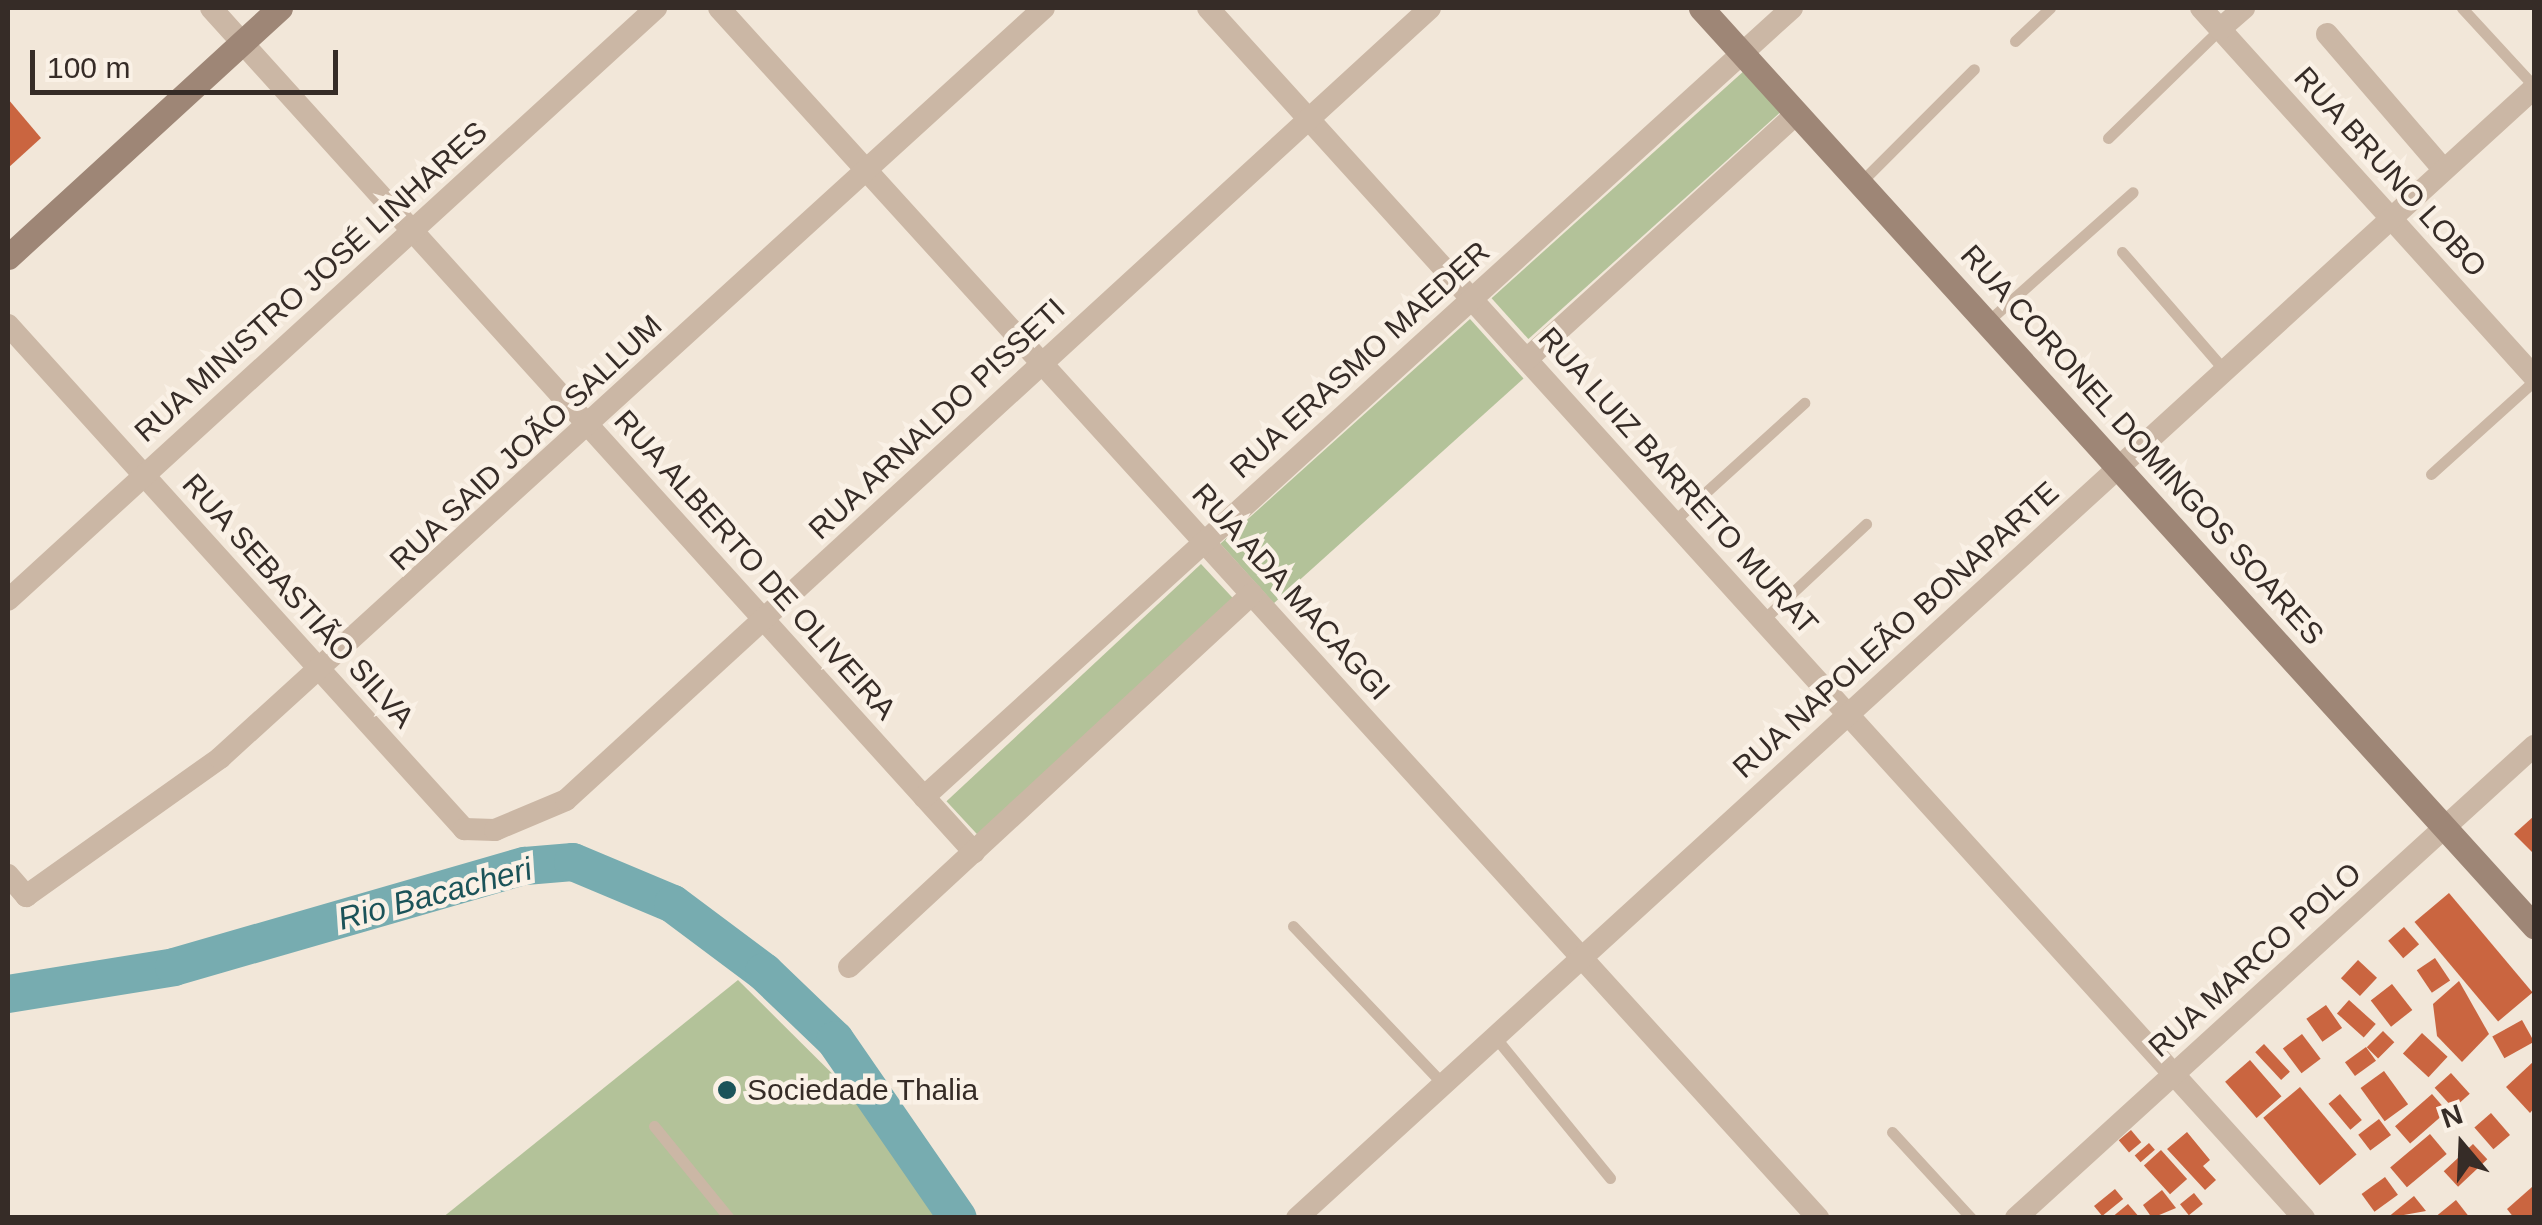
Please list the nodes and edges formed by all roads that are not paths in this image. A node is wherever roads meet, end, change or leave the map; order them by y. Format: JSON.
{"nodes":[{"id":1,"x":211,"y":8,"type":"edge"},
{"id":2,"x":280,"y":8,"type":"edge"},
{"id":3,"x":656,"y":8,"type":"edge"},
{"id":4,"x":719,"y":8,"type":"edge"},
{"id":5,"x":1044,"y":8,"type":"edge"},
{"id":6,"x":1208,"y":8,"type":"edge"},
{"id":7,"x":1430,"y":8,"type":"edge"},
{"id":8,"x":1701,"y":8,"type":"edge"},
{"id":9,"x":1792,"y":8,"type":"edge"},
{"id":10,"x":2050,"y":8,"type":"edge"},
{"id":11,"x":2201,"y":8,"type":"edge"},
{"id":12,"x":2244,"y":8,"type":"edge"},
{"id":13,"x":2462,"y":8,"type":"edge"},
{"id":14,"x":2220,"y":29,"type":"junction"},
{"id":15,"x":2327,"y":34,"type":"dead end"},
{"id":16,"x":2015,"y":41,"type":"dead end"},
{"id":17,"x":242,"y":42,"type":"junction"},
{"id":18,"x":1742,"y":53,"type":"junction"},
{"id":19,"x":1974,"y":69,"type":"dead end"},
{"id":20,"x":2534,"y":87,"type":"edge"},
{"id":21,"x":1797,"y":113,"type":"junction"},
{"id":22,"x":1309,"y":118,"type":"junction"},
{"id":23,"x":2108,"y":138,"type":"dead end"},
{"id":24,"x":867,"y":170,"type":"junction"},
{"id":25,"x":2444,"y":170,"type":"junction"},
{"id":26,"x":1860,"y":183,"type":"junction"},
{"id":27,"x":2133,"y":192,"type":"dead end"},
{"id":28,"x":2391,"y":218,"type":"junction"},
{"id":29,"x":412,"y":230,"type":"junction"},
{"id":30,"x":2122,"y":252,"type":"dead end"},
{"id":31,"x":8,"y":257,"type":"edge"},
{"id":32,"x":1472,"y":299,"type":"junction"},
{"id":33,"x":1987,"y":322,"type":"junction"},
{"id":34,"x":8,"y":325,"type":"edge"},
{"id":35,"x":1527,"y":359,"type":"junction"},
{"id":36,"x":1042,"y":363,"type":"junction"},
{"id":37,"x":2225,"y":371,"type":"junction"},
{"id":38,"x":2534,"y":379,"type":"edge"},
{"id":39,"x":1804,"y":403,"type":"dead end"},
{"id":40,"x":589,"y":426,"type":"junction"},
{"id":41,"x":2118,"y":468,"type":"junction"},
{"id":42,"x":2431,"y":474,"type":"dead end"},
{"id":43,"x":144,"y":476,"type":"junction"},
{"id":44,"x":1674,"y":521,"type":"junction"},
{"id":45,"x":1866,"y":524,"type":"dead end"},
{"id":46,"x":1205,"y":542,"type":"junction"},
{"id":47,"x":1252,"y":594,"type":"junction"},
{"id":48,"x":8,"y":600,"type":"edge"},
{"id":49,"x":763,"y":619,"type":"junction"},
{"id":50,"x":1763,"y":620,"type":"junction"},
{"id":51,"x":322,"y":672,"type":"junction"},
{"id":52,"x":1848,"y":714,"type":"junction"},
{"id":53,"x":2534,"y":746,"type":"edge"},
{"id":54,"x":924,"y":797,"type":"junction"},
{"id":55,"x":2445,"y":828,"type":"junction"},
{"id":56,"x":464,"y":829,"type":"joint"},
{"id":57,"x":974,"y":852,"type":"junction"},
{"id":58,"x":8,"y":876,"type":"edge"},
{"id":59,"x":1293,"y":926,"type":"dead end"},
{"id":60,"x":2534,"y":926,"type":"edge"},
{"id":61,"x":1582,"y":958,"type":"junction"},
{"id":62,"x":849,"y":967,"type":"dead end"},
{"id":63,"x":1495,"y":1037,"type":"junction"},
{"id":64,"x":2174,"y":1074,"type":"junction"},
{"id":65,"x":1443,"y":1084,"type":"junction"},
{"id":66,"x":654,"y":1126,"type":"dead end"},
{"id":67,"x":1892,"y":1132,"type":"dead end"},
{"id":68,"x":1610,"y":1178,"type":"dead end"},
{"id":69,"x":729,"y":1218,"type":"edge"},
{"id":70,"x":1298,"y":1218,"type":"edge"},
{"id":71,"x":1818,"y":1218,"type":"edge"},
{"id":72,"x":1971,"y":1218,"type":"edge"},
{"id":73,"x":2016,"y":1218,"type":"edge"},
{"id":74,"x":2304,"y":1218,"type":"edge"}],
"edges":[{"from":1,"to":17,"type":"street","name":"RUA ALBERTO DE OLIVEIRA"},
{"from":2,"to":17,"type":"street"},
{"from":3,"to":29,"type":"street","name":"RUA MINISTRO JOSÉ LINHARES"},
{"from":4,"to":24,"type":"street","name":"RUA ADA MACAGGI"},
{"from":5,"to":24,"type":"street","name":"RUA SAID JOÃO SALLUM"},
{"from":6,"to":22,"type":"street","name":"RUA LUIZ BARRETO MURAT"},
{"from":7,"to":22,"type":"street","name":"RUA ARNALDO PISSETI"},
{"from":8,"to":18,"type":"street","name":"RUA CORONEL DOMINGOS SOARES"},
{"from":9,"to":18,"type":"street","name":"RUA ERASMO MAEDER"},
{"from":10,"to":16,"type":"lane"},
{"from":11,"to":14,"type":"street","name":"RUA BRUNO LOBO"},
{"from":12,"to":14,"type":"street"},
{"from":13,"to":20,"type":"lane"},
{"from":14,"to":23,"type":"lane"},
{"from":14,"to":28,"type":"street","name":"RUA BRUNO LOBO"},
{"from":15,"to":25,"type":"street"},
{"from":17,"to":29,"type":"street","name":"RUA ALBERTO DE OLIVEIRA"},
{"from":17,"to":31,"type":"street"},
{"from":18,"to":21,"type":"street","name":"RUA CORONEL DOMINGOS SOARES"},
{"from":18,"to":32,"type":"street","name":"RUA ERASMO MAEDER"},
{"from":19,"to":26,"type":"lane"},
{"from":20,"to":25,"type":"street","name":"RUA NAPOLEÃO BONAPARTE"},
{"from":21,"to":26,"type":"street","name":"RUA CORONEL DOMINGOS SOARES"},
{"from":21,"to":35,"type":"street"},
{"from":22,"to":32,"type":"street","name":"RUA LUIZ BARRETO MURAT"},
{"from":22,"to":36,"type":"street","name":"RUA ARNALDO PISSETI"},
{"from":24,"to":36,"type":"street","name":"RUA ADA MACAGGI"},
{"from":24,"to":40,"type":"street","name":"RUA SAID JOÃO SALLUM"},
{"from":25,"to":28,"type":"street","name":"RUA NAPOLEÃO BONAPARTE"},
{"from":26,"to":33,"type":"street","name":"RUA CORONEL DOMINGOS SOARES"},
{"from":27,"to":33,"type":"lane"},
{"from":28,"to":37,"type":"street","name":"RUA NAPOLEÃO BONAPARTE"},
{"from":28,"to":38,"type":"street","name":"RUA BRUNO LOBO"},
{"from":29,"to":40,"type":"street","name":"RUA ALBERTO DE OLIVEIRA"},
{"from":29,"to":43,"type":"street","name":"RUA MINISTRO JOSÉ LINHARES"},
{"from":30,"to":37,"type":"lane"},
{"from":32,"to":35,"type":"street","name":"RUA LUIZ BARRETO MURAT"},
{"from":32,"to":46,"type":"street","name":"RUA ERASMO MAEDER"},
{"from":33,"to":41,"type":"street","name":"RUA CORONEL DOMINGOS SOARES"},
{"from":34,"to":43,"type":"street","name":"RUA SEBASTIÃO SILVA"},
{"from":35,"to":44,"type":"street","name":"RUA LUIZ BARRETO MURAT"},
{"from":36,"to":46,"type":"street","name":"RUA ADA MACAGGI"},
{"from":36,"to":49,"type":"street","name":"RUA ARNALDO PISSETI"},
{"from":37,"to":41,"type":"street","name":"RUA NAPOLEÃO BONAPARTE"},
{"from":38,"to":42,"type":"lane"},
{"from":39,"to":44,"type":"lane"},
{"from":40,"to":49,"type":"street","name":"RUA ALBERTO DE OLIVEIRA"},
{"from":40,"to":51,"type":"street","name":"RUA SAID JOÃO SALLUM"},
{"from":41,"to":52,"type":"street","name":"RUA NAPOLEÃO BONAPARTE"},
{"from":41,"to":55,"type":"street","name":"RUA CORONEL DOMINGOS SOARES"},
{"from":43,"to":48,"type":"street","name":"RUA MINISTRO JOSÉ LINHARES"},
{"from":43,"to":51,"type":"street","name":"RUA SEBASTIÃO SILVA"},
{"from":44,"to":50,"type":"street","name":"RUA LUIZ BARRETO MURAT"},
{"from":45,"to":50,"type":"lane"},
{"from":46,"to":47,"type":"street","name":"RUA ADA MACAGGI"},
{"from":46,"to":54,"type":"street","name":"RUA ERASMO MAEDER"},
{"from":47,"to":57,"type":"street"},
{"from":47,"to":61,"type":"street","name":"RUA ADA MACAGGI"},
{"from":49,"to":54,"type":"street","name":"RUA ALBERTO DE OLIVEIRA"},
{"from":49,"to":56,"type":"street","name":"RUA ARNALDO PISSETI"},
{"from":50,"to":52,"type":"street","name":"RUA LUIZ BARRETO MURAT"},
{"from":51,"to":56,"type":"street","name":"RUA SEBASTIÃO SILVA"},
{"from":51,"to":58,"type":"street","name":"RUA SAID JOÃO SALLUM"},
{"from":52,"to":61,"type":"street","name":"RUA NAPOLEÃO BONAPARTE"},
{"from":52,"to":64,"type":"street","name":"RUA LUIZ BARRETO MURAT"},
{"from":53,"to":55,"type":"street","name":"RUA MARCO POLO"},
{"from":54,"to":57,"type":"street","name":"RUA ALBERTO DE OLIVEIRA"},
{"from":55,"to":60,"type":"street","name":"RUA CORONEL DOMINGOS SOARES"},
{"from":55,"to":64,"type":"street","name":"RUA MARCO POLO"},
{"from":57,"to":62,"type":"street"},
{"from":59,"to":65,"type":"lane"},
{"from":61,"to":63,"type":"street","name":"RUA NAPOLEÃO BONAPARTE"},
{"from":61,"to":71,"type":"street","name":"RUA ADA MACAGGI"},
{"from":63,"to":65,"type":"street","name":"RUA NAPOLEÃO BONAPARTE"},
{"from":63,"to":68,"type":"lane"},
{"from":64,"to":73,"type":"street","name":"RUA MARCO POLO"},
{"from":64,"to":74,"type":"street","name":"RUA LUIZ BARRETO MURAT"},
{"from":65,"to":70,"type":"street","name":"RUA NAPOLEÃO BONAPARTE"},
{"from":66,"to":69,"type":"lane"},
{"from":67,"to":72,"type":"lane"}]}
